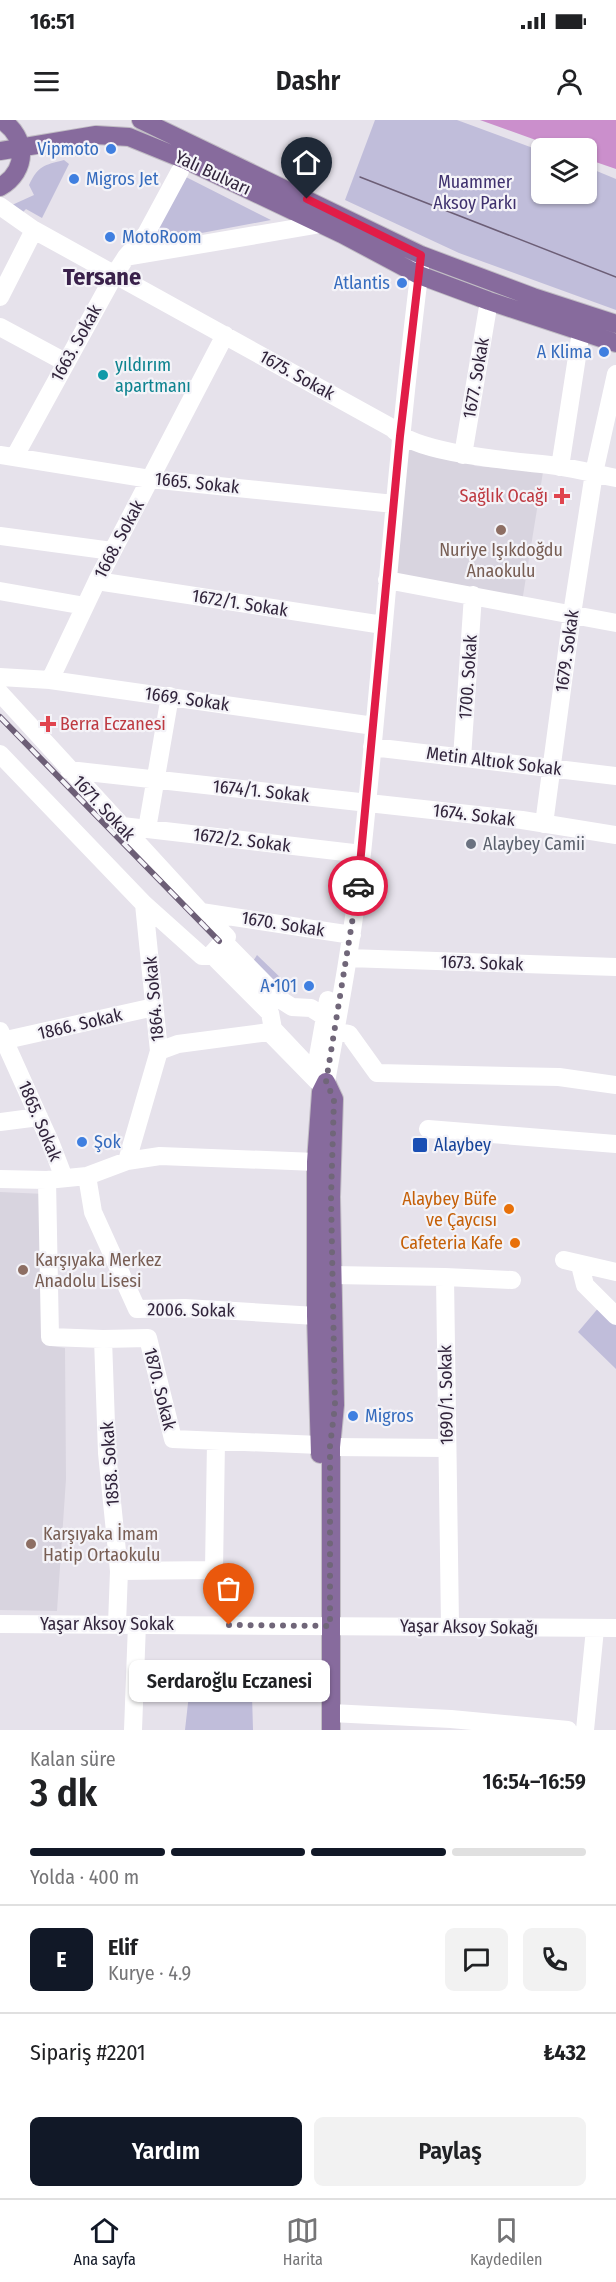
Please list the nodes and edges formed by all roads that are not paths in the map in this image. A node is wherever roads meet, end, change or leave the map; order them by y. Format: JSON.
{"nodes":[{"id":1,"x":1,"y":120,"type":"edge"},
{"id":2,"x":141,"y":120,"type":"edge"},
{"id":3,"x":21,"y":147,"type":"junction"},
{"id":4,"x":0,"y":152,"type":"edge"},
{"id":5,"x":180,"y":171,"type":"dead end"},
{"id":6,"x":0,"y":187,"type":"edge"},
{"id":7,"x":0,"y":206,"type":"edge"},
{"id":8,"x":321,"y":224,"type":"junction"},
{"id":9,"x":34,"y":230,"type":"junction"},
{"id":10,"x":421,"y":255,"type":"junction"},
{"id":11,"x":126,"y":257,"type":"junction"},
{"id":12,"x":115,"y":274,"type":"junction"},
{"id":13,"x":419,"y":275,"type":"junction"},
{"id":14,"x":0,"y":297,"type":"edge"},
{"id":15,"x":489,"y":301,"type":"junction"},
{"id":16,"x":616,"y":324,"type":"edge"},
{"id":17,"x":0,"y":327,"type":"edge"},
{"id":18,"x":581,"y":332,"type":"junction"},
{"id":19,"x":225,"y":335,"type":"junction"},
{"id":20,"x":616,"y":343,"type":"edge"},
{"id":21,"x":65,"y":362,"type":"junction"},
{"id":22,"x":616,"y":374,"type":"edge"},
{"id":23,"x":400,"y":436,"type":"junction"},
{"id":24,"x":463,"y":455,"type":"junction"},
{"id":25,"x":7,"y":456,"type":"edge"},
{"id":26,"x":560,"y":467,"type":"junction"},
{"id":27,"x":594,"y":473,"type":"junction"},
{"id":28,"x":150,"y":478,"type":"junction"},
{"id":29,"x":616,"y":478,"type":"edge"},
{"id":30,"x":394,"y":504,"type":"junction"},
{"id":31,"x":0,"y":536,"type":"edge"},
{"id":32,"x":112,"y":551,"type":"junction"},
{"id":33,"x":387,"y":580,"type":"junction"},
{"id":34,"x":97,"y":581,"type":"junction"},
{"id":35,"x":0,"y":591,"type":"edge"},
{"id":36,"x":473,"y":595,"type":"junction"},
{"id":37,"x":85,"y":606,"type":"junction"},
{"id":38,"x":572,"y":614,"type":"junction"},
{"id":39,"x":616,"y":623,"type":"edge"},
{"id":40,"x":382,"y":625,"type":"junction"},
{"id":41,"x":0,"y":677,"type":"edge"},
{"id":42,"x":50,"y":680,"type":"junction"},
{"id":43,"x":0,"y":693,"type":"edge"},
{"id":44,"x":170,"y":696,"type":"junction"},
{"id":45,"x":374,"y":726,"type":"junction"},
{"id":46,"x":372,"y":747,"type":"junction"},
{"id":47,"x":0,"y":754,"type":"edge"},
{"id":48,"x":462,"y":758,"type":"junction"},
{"id":49,"x":550,"y":768,"type":"junction"},
{"id":50,"x":69,"y":770,"type":"junction"},
{"id":51,"x":616,"y":776,"type":"edge"},
{"id":52,"x":155,"y":779,"type":"junction"},
{"id":53,"x":367,"y":802,"type":"junction"},
{"id":54,"x":544,"y":824,"type":"junction"},
{"id":55,"x":122,"y":826,"type":"junction"},
{"id":56,"x":147,"y":829,"type":"junction"},
{"id":57,"x":616,"y":835,"type":"edge"},
{"id":58,"x":362,"y":854,"type":"junction"},
{"id":59,"x":144,"y":904,"type":"junction"},
{"id":60,"x":214,"y":914,"type":"junction"},
{"id":61,"x":346,"y":934,"type":"junction"},
{"id":62,"x":348,"y":958,"type":"junction"},
{"id":63,"x":616,"y":967,"type":"edge"},
{"id":64,"x":154,"y":1007,"type":"junction"},
{"id":65,"x":330,"y":1024,"type":"junction"},
{"id":66,"x":3,"y":1036,"type":"edge"},
{"id":67,"x":159,"y":1051,"type":"junction"},
{"id":68,"x":326,"y":1082,"type":"junction"},
{"id":69,"x":616,"y":1085,"type":"edge"},
{"id":70,"x":39,"y":1117,"type":"junction"},
{"id":71,"x":0,"y":1122,"type":"edge"},
{"id":72,"x":428,"y":1129,"type":"dead end"},
{"id":73,"x":616,"y":1144,"type":"edge"},
{"id":74,"x":127,"y":1161,"type":"junction"},
{"id":75,"x":316,"y":1162,"type":"junction"},
{"id":76,"x":87,"y":1176,"type":"junction"},
{"id":77,"x":0,"y":1179,"type":"edge"},
{"id":78,"x":56,"y":1179,"type":"junction"},
{"id":79,"x":616,"y":1272,"type":"edge"},
{"id":80,"x":333,"y":1275,"type":"junction"},
{"id":81,"x":445,"y":1277,"type":"junction"},
{"id":82,"x":512,"y":1280,"type":"dead end"},
{"id":83,"x":137,"y":1309,"type":"junction"},
{"id":84,"x":316,"y":1316,"type":"junction"},
{"id":85,"x":616,"y":1316,"type":"edge"},
{"id":86,"x":148,"y":1338,"type":"junction"},
{"id":87,"x":103,"y":1339,"type":"junction"},
{"id":88,"x":216,"y":1441,"type":"junction"},
{"id":89,"x":325,"y":1446,"type":"junction"},
{"id":90,"x":447,"y":1448,"type":"junction"},
{"id":91,"x":119,"y":1571,"type":"junction"},
{"id":92,"x":0,"y":1624,"type":"edge"},
{"id":93,"x":117,"y":1624,"type":"junction"},
{"id":94,"x":137,"y":1624,"type":"junction"},
{"id":95,"x":450,"y":1625,"type":"junction"},
{"id":96,"x":326,"y":1627,"type":"junction"},
{"id":97,"x":616,"y":1628,"type":"edge"},
{"id":98,"x":596,"y":1629,"type":"junction"},
{"id":99,"x":331,"y":1722,"type":"edge"},
{"id":100,"x":134,"y":1730,"type":"edge"},
{"id":101,"x":320,"y":1730,"type":"edge"},
{"id":102,"x":568,"y":1730,"type":"edge"},
{"id":103,"x":585,"y":1730,"type":"edge"}],
"edges":[{"from":1,"to":3,"type":"main road"},
{"from":2,"to":10,"type":"main road","name":"Yalı Bulvarı"},
{"from":3,"to":4,"type":"main road","name":"Yalı Bulvarı"},
{"from":3,"to":6,"type":"main road"},
{"from":3,"to":8,"type":"main road","name":"Yalı Bulvarı"},
{"from":5,"to":11,"type":"street","name":"1663. Sokak"},
{"from":7,"to":9,"type":"street","name":"1675. Sokak"},
{"from":8,"to":11,"type":"street"},
{"from":8,"to":13,"type":"main road","name":"Yalı Bulvarı"},
{"from":9,"to":12,"type":"street","name":"1675. Sokak"},
{"from":9,"to":14,"type":"street"},
{"from":10,"to":13,"type":"street"},
{"from":10,"to":16,"type":"main road","name":"Yalı Bulvarı"},
{"from":11,"to":12,"type":"street","name":"1663. Sokak"},
{"from":12,"to":19,"type":"street","name":"1675. Sokak"},
{"from":12,"to":21,"type":"street","name":"1663. Sokak"},
{"from":13,"to":15,"type":"main road","name":"Yalı Bulvarı"},
{"from":13,"to":23,"type":"street"},
{"from":15,"to":18,"type":"main road","name":"Yalı Bulvarı"},
{"from":15,"to":24,"type":"street","name":"1677. Sokak"},
{"from":17,"to":21,"type":"street"},
{"from":18,"to":20,"type":"main road","name":"Yalı Bulvarı"},
{"from":18,"to":26,"type":"street"},
{"from":19,"to":23,"type":"street","name":"1675. Sokak"},
{"from":19,"to":28,"type":"street","name":"1668. Sokak"},
{"from":21,"to":25,"type":"street","name":"1663. Sokak"},
{"from":22,"to":27,"type":"street","name":"1679. Sokak"},
{"from":23,"to":24,"type":"street","name":"1675. Sokak"},
{"from":23,"to":30,"type":"street"},
{"from":24,"to":26,"type":"street","name":"1675. Sokak"},
{"from":25,"to":28,"type":"street","name":"1665. Sokak"},
{"from":26,"to":27,"type":"street","name":"1675. Sokak"},
{"from":27,"to":29,"type":"street","name":"1675. Sokak"},
{"from":27,"to":38,"type":"street","name":"1679. Sokak"},
{"from":28,"to":30,"type":"street","name":"1665. Sokak"},
{"from":28,"to":32,"type":"street","name":"1668. Sokak"},
{"from":30,"to":33,"type":"street"},
{"from":31,"to":32,"type":"street"},
{"from":32,"to":34,"type":"street","name":"1668. Sokak"},
{"from":33,"to":36,"type":"street"},
{"from":33,"to":40,"type":"street"},
{"from":34,"to":37,"type":"street","name":"1668. Sokak"},
{"from":34,"to":40,"type":"street","name":"1672/1. Sokak"},
{"from":35,"to":37,"type":"street"},
{"from":36,"to":38,"type":"street"},
{"from":36,"to":48,"type":"street","name":"1700. Sokak"},
{"from":37,"to":42,"type":"street","name":"1668. Sokak"},
{"from":38,"to":39,"type":"street"},
{"from":38,"to":49,"type":"street","name":"1679. Sokak"},
{"from":40,"to":45,"type":"street"},
{"from":41,"to":42,"type":"street","name":"1669. Sokak"},
{"from":42,"to":44,"type":"street","name":"1669. Sokak"},
{"from":43,"to":50,"type":"street","name":"1671. Sokak"},
{"from":44,"to":45,"type":"street","name":"1669. Sokak"},
{"from":44,"to":52,"type":"street"},
{"from":45,"to":46,"type":"street"},
{"from":46,"to":48,"type":"street","name":"Metin Altıok Sokak"},
{"from":46,"to":53,"type":"street"},
{"from":47,"to":59,"type":"street","name":"1671. Sokak"},
{"from":48,"to":49,"type":"street","name":"Metin Altıok Sokak"},
{"from":49,"to":51,"type":"street","name":"Metin Altıok Sokak"},
{"from":49,"to":54,"type":"street","name":"1679. Sokak"},
{"from":50,"to":52,"type":"street","name":"1674/1. Sokak"},
{"from":50,"to":55,"type":"street","name":"1671. Sokak"},
{"from":52,"to":53,"type":"street","name":"1674/1. Sokak"},
{"from":52,"to":56,"type":"street"},
{"from":53,"to":54,"type":"street","name":"1674. Sokak"},
{"from":53,"to":58,"type":"street"},
{"from":54,"to":57,"type":"street","name":"1674. Sokak"},
{"from":55,"to":56,"type":"street","name":"1672/2. Sokak"},
{"from":55,"to":60,"type":"street","name":"1671. Sokak"},
{"from":56,"to":58,"type":"street","name":"1672/2. Sokak"},
{"from":58,"to":61,"type":"street"},
{"from":59,"to":60,"type":"street","name":"1671. Sokak"},
{"from":59,"to":64,"type":"street","name":"1864. Sokak"},
{"from":60,"to":61,"type":"street","name":"1670. Sokak"},
{"from":61,"to":62,"type":"street"},
{"from":61,"to":65,"type":"street"},
{"from":62,"to":63,"type":"street","name":"1673. Sokak"},
{"from":62,"to":65,"type":"street"},
{"from":64,"to":66,"type":"street","name":"1866. Sokak"},
{"from":64,"to":67,"type":"street","name":"1864. Sokak"},
{"from":65,"to":65,"type":"street"},
{"from":65,"to":68,"type":"street"},
{"from":65,"to":69,"type":"street"},
{"from":66,"to":70,"type":"street","name":"1865. Sokak"},
{"from":67,"to":68,"type":"street"},
{"from":67,"to":74,"type":"street","name":"1864. Sokak"},
{"from":68,"to":75,"type":"main road"},
{"from":68,"to":80,"type":"main road"},
{"from":70,"to":71,"type":"street"},
{"from":70,"to":78,"type":"street","name":"1865. Sokak"},
{"from":72,"to":73,"type":"street"},
{"from":74,"to":75,"type":"street"},
{"from":74,"to":76,"type":"street"},
{"from":75,"to":84,"type":"main road"},
{"from":76,"to":78,"type":"street"},
{"from":76,"to":83,"type":"street","name":"2006. Sokak"},
{"from":77,"to":78,"type":"street"},
{"from":78,"to":87,"type":"street","name":"1870. Sokak"},
{"from":79,"to":85,"type":"street"},
{"from":80,"to":81,"type":"street"},
{"from":80,"to":89,"type":"main road"},
{"from":81,"to":82,"type":"street"},
{"from":81,"to":90,"type":"street","name":"1690/1. Sokak"},
{"from":83,"to":84,"type":"street","name":"2006. Sokak"},
{"from":83,"to":86,"type":"street"},
{"from":84,"to":89,"type":"main road"},
{"from":86,"to":87,"type":"street","name":"1870. Sokak"},
{"from":86,"to":88,"type":"street","name":"1870. Sokak"},
{"from":87,"to":91,"type":"street","name":"1858. Sokak"},
{"from":88,"to":89,"type":"street","name":"1870. Sokak"},
{"from":88,"to":91,"type":"street"},
{"from":89,"to":90,"type":"street","name":"1870. Sokak"},
{"from":89,"to":96,"type":"main road"},
{"from":90,"to":95,"type":"street","name":"1690/1. Sokak"},
{"from":91,"to":93,"type":"street","name":"1858. Sokak"},
{"from":92,"to":93,"type":"street","name":"Yaşar Aksoy Sokak"},
{"from":93,"to":94,"type":"street","name":"Yaşar Aksoy Sokak"},
{"from":94,"to":96,"type":"street","name":"Yaşar Aksoy Sokak"},
{"from":94,"to":100,"type":"street"},
{"from":95,"to":96,"type":"street","name":"Yaşar Aksoy Sokağı"},
{"from":95,"to":98,"type":"street","name":"Yaşar Aksoy Sokağı"},
{"from":96,"to":99,"type":"main road"},
{"from":96,"to":101,"type":"main road"},
{"from":97,"to":98,"type":"street","name":"Yaşar Aksoy Sokağı"},
{"from":98,"to":103,"type":"street"},
{"from":99,"to":102,"type":"street"}]}
